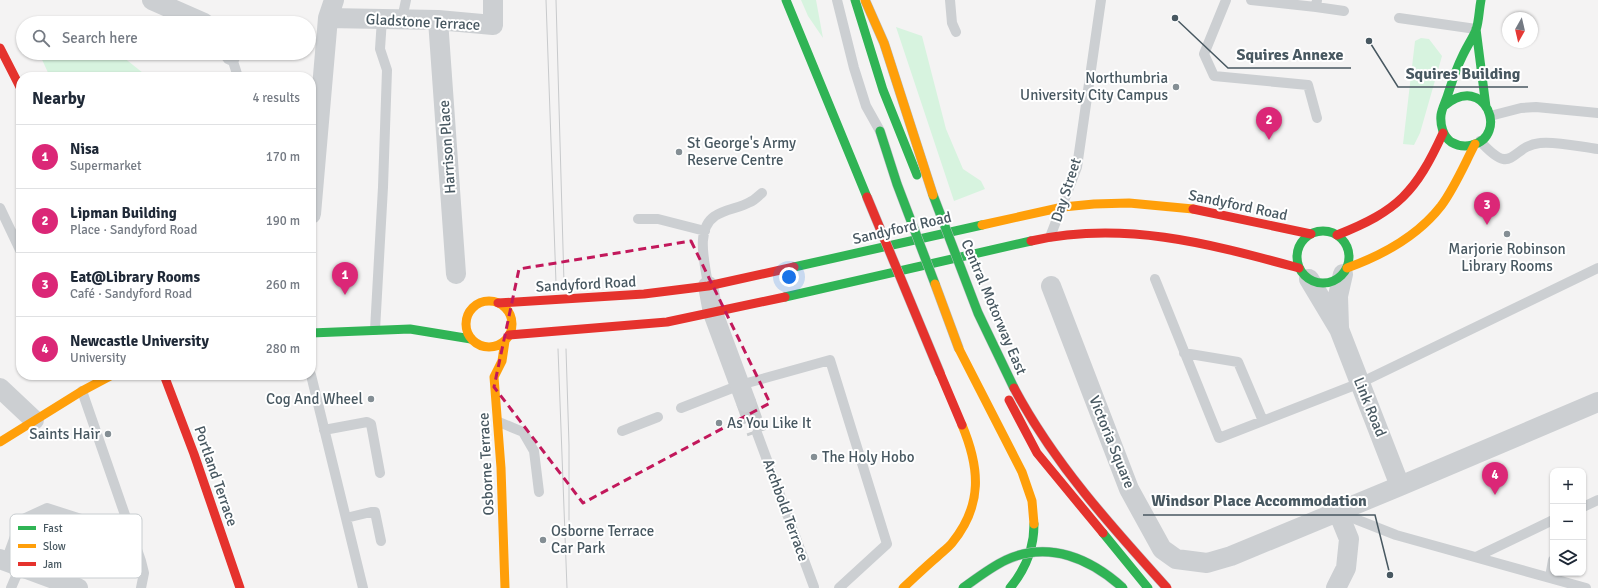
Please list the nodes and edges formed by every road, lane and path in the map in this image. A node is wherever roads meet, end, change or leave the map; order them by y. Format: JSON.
{"nodes":[{"id":1,"x":152,"y":0,"type":"edge"},
{"id":2,"x":406,"y":0,"type":"edge"},
{"id":3,"x":493,"y":0,"type":"edge"},
{"id":4,"x":786,"y":0,"type":"edge"},
{"id":5,"x":837,"y":0,"type":"edge"},
{"id":6,"x":854,"y":0,"type":"edge"},
{"id":7,"x":865,"y":0,"type":"edge"},
{"id":8,"x":950,"y":0,"type":"edge"},
{"id":9,"x":1101,"y":0,"type":"edge"},
{"id":10,"x":1226,"y":0,"type":"edge"},
{"id":11,"x":1251,"y":0,"type":"edge"},
{"id":12,"x":1481,"y":0,"type":"edge"},
{"id":13,"x":1316,"y":4,"type":"edge"},
{"id":14,"x":331,"y":9,"type":"edge"},
{"id":15,"x":1344,"y":11,"type":"dead end"},
{"id":16,"x":188,"y":16,"type":"edge"},
{"id":17,"x":1399,"y":18,"type":"dead end"},
{"id":18,"x":382,"y":19,"type":"junction"},
{"id":19,"x":402,"y":19,"type":"junction"},
{"id":20,"x":438,"y":20,"type":"junction"},
{"id":21,"x":1476,"y":29,"type":"junction"},
{"id":22,"x":956,"y":32,"type":"dead end"},
{"id":23,"x":0,"y":48,"type":"edge"},
{"id":24,"x":233,"y":60,"type":"edge"},
{"id":25,"x":236,"y":72,"type":"edge"},
{"id":26,"x":870,"y":77,"type":"dead end"},
{"id":27,"x":16,"y":79,"type":"edge"},
{"id":28,"x":874,"y":100,"type":"dead end"},
{"id":29,"x":1444,"y":106,"type":"junction"},
{"id":30,"x":1488,"y":112,"type":"junction"},
{"id":31,"x":1598,"y":113,"type":"edge"},
{"id":32,"x":1317,"y":118,"type":"dead end"},
{"id":33,"x":880,"y":131,"type":"junction"},
{"id":34,"x":1443,"y":134,"type":"junction"},
{"id":35,"x":1477,"y":143,"type":"junction"},
{"id":36,"x":1598,"y":149,"type":"edge"},
{"id":37,"x":316,"y":163,"type":"edge"},
{"id":38,"x":762,"y":193,"type":"dead end"},
{"id":39,"x":1063,"y":207,"type":"junction"},
{"id":40,"x":0,"y":208,"type":"edge"},
{"id":41,"x":638,"y":219,"type":"dead end"},
{"id":42,"x":705,"y":231,"type":"junction"},
{"id":43,"x":1311,"y":234,"type":"junction"},
{"id":44,"x":1337,"y":235,"type":"junction"},
{"id":45,"x":1050,"y":237,"type":"junction"},
{"id":46,"x":16,"y":242,"type":"edge"},
{"id":47,"x":1598,"y":268,"type":"edge"},
{"id":48,"x":1345,"y":271,"type":"junction"},
{"id":49,"x":456,"y":274,"type":"dead end"},
{"id":50,"x":1304,"y":274,"type":"junction"},
{"id":51,"x":1155,"y":278,"type":"dead end"},
{"id":52,"x":708,"y":286,"type":"junction"},
{"id":53,"x":1051,"y":286,"type":"dead end"},
{"id":54,"x":498,"y":303,"type":"junction"},
{"id":55,"x":470,"y":311,"type":"junction"},
{"id":56,"x":713,"y":313,"type":"junction"},
{"id":57,"x":460,"y":315,"type":"dead end"},
{"id":58,"x":432,"y":323,"type":"dead end"},
{"id":59,"x":975,"y":328,"type":"dead end"},
{"id":60,"x":410,"y":329,"type":"junction"},
{"id":61,"x":1339,"y":329,"type":"junction"},
{"id":62,"x":375,"y":330,"type":"junction"},
{"id":63,"x":316,"y":333,"type":"edge"},
{"id":64,"x":507,"y":338,"type":"junction"},
{"id":65,"x":471,"y":339,"type":"junction"},
{"id":66,"x":1184,"y":353,"type":"junction"},
{"id":67,"x":488,"y":366,"type":"dead end"},
{"id":68,"x":494,"y":377,"type":"junction"},
{"id":69,"x":103,"y":380,"type":"edge"},
{"id":70,"x":166,"y":380,"type":"edge"},
{"id":71,"x":312,"y":380,"type":"edge"},
{"id":72,"x":1360,"y":383,"type":"junction"},
{"id":73,"x":0,"y":388,"type":"edge"},
{"id":74,"x":82,"y":391,"type":"junction"},
{"id":75,"x":1006,"y":393,"type":"dead end"},
{"id":76,"x":743,"y":394,"type":"junction"},
{"id":77,"x":1598,"y":402,"type":"edge"},
{"id":78,"x":681,"y":408,"type":"dead end"},
{"id":79,"x":658,"y":417,"type":"dead end"},
{"id":80,"x":34,"y":420,"type":"junction"},
{"id":81,"x":1263,"y":421,"type":"junction"},
{"id":82,"x":499,"y":422,"type":"junction"},
{"id":83,"x":324,"y":430,"type":"junction"},
{"id":84,"x":622,"y":431,"type":"dead end"},
{"id":85,"x":757,"y":433,"type":"tunnel mouth"},
{"id":86,"x":0,"y":442,"type":"edge"},
{"id":87,"x":380,"y":473,"type":"dead end"},
{"id":88,"x":1400,"y":486,"type":"junction"},
{"id":89,"x":539,"y":492,"type":"dead end"},
{"id":90,"x":1598,"y":500,"type":"edge"},
{"id":91,"x":1586,"y":505,"type":"edge"},
{"id":92,"x":1338,"y":512,"type":"junction"},
{"id":93,"x":34,"y":514,"type":"edge"},
{"id":94,"x":66,"y":514,"type":"edge"},
{"id":95,"x":124,"y":514,"type":"edge"},
{"id":96,"x":346,"y":518,"type":"junction"},
{"id":97,"x":1550,"y":521,"type":"edge"},
{"id":98,"x":381,"y":541,"type":"dead end"},
{"id":99,"x":1476,"y":557,"type":"junction"},
{"id":100,"x":9,"y":562,"type":"edge"},
{"id":101,"x":142,"y":565,"type":"edge"},
{"id":102,"x":10,"y":575,"type":"edge"},
{"id":103,"x":1550,"y":577,"type":"joint"},
{"id":104,"x":10,"y":578,"type":"edge"},
{"id":105,"x":51,"y":578,"type":"edge"},
{"id":106,"x":11,"y":588,"type":"edge"},
{"id":107,"x":78,"y":588,"type":"edge"},
{"id":108,"x":142,"y":588,"type":"edge"},
{"id":109,"x":240,"y":588,"type":"edge"},
{"id":110,"x":363,"y":588,"type":"edge"},
{"id":111,"x":505,"y":588,"type":"edge"},
{"id":112,"x":814,"y":588,"type":"edge"},
{"id":113,"x":839,"y":588,"type":"edge"},
{"id":114,"x":903,"y":588,"type":"edge"},
{"id":115,"x":963,"y":588,"type":"edge"},
{"id":116,"x":1010,"y":588,"type":"edge"},
{"id":117,"x":1123,"y":588,"type":"edge"},
{"id":118,"x":1148,"y":588,"type":"edge"},
{"id":119,"x":1167,"y":588,"type":"edge"},
{"id":120,"x":1336,"y":588,"type":"edge"},
{"id":121,"x":1586,"y":588,"type":"edge"}],
"edges":[{"from":1,"to":16,"type":"street"},
{"from":2,"to":19,"type":"lane"},
{"from":3,"to":20,"type":"street","name":"Gladstone Terrace"},
{"from":4,"to":114,"type":"main road","bridge":true},
{"from":5,"to":33,"type":"lane"},
{"from":6,"to":26,"type":"main road"},
{"from":6,"to":59,"type":"main road","name":"Central Motorway East"},
{"from":7,"to":119,"type":"main road","name":"Central Motorway East","bridge":true},
{"from":8,"to":22,"type":"lane"},
{"from":9,"to":39,"type":"lane","name":"Day Street"},
{"from":10,"to":32,"type":"lane"},
{"from":11,"to":13,"type":"lane"},
{"from":12,"to":21,"type":"main road"},
{"from":13,"to":15,"type":"lane"},
{"from":14,"to":18,"type":"street","name":"Gladstone Terrace"},
{"from":14,"to":37,"type":"street"},
{"from":17,"to":21,"type":"lane"},
{"from":18,"to":19,"type":"street","name":"Gladstone Terrace"},
{"from":18,"to":62,"type":"lane"},
{"from":19,"to":20,"type":"street","name":"Gladstone Terrace"},
{"from":20,"to":49,"type":"street","name":"Harrison Place"},
{"from":21,"to":29,"type":"main road"},
{"from":21,"to":30,"type":"main road"},
{"from":23,"to":27,"type":"main road"},
{"from":24,"to":25,"type":"lane"},
{"from":28,"to":33,"type":"main road"},
{"from":29,"to":30,"type":"main road"},
{"from":29,"to":34,"type":"main road"},
{"from":30,"to":31,"type":"lane"},
{"from":30,"to":35,"type":"main road"},
{"from":33,"to":116,"type":"main road","bridge":true},
{"from":34,"to":35,"type":"main road"},
{"from":34,"to":44,"type":"main road"},
{"from":35,"to":36,"type":"lane"},
{"from":35,"to":48,"type":"main road"},
{"from":38,"to":42,"type":"lane"},
{"from":39,"to":43,"type":"main road","name":"Sandyford Road"},
{"from":39,"to":45,"type":"lane","name":"Day Street"},
{"from":39,"to":52,"type":"main road","name":"Sandyford Road"},
{"from":40,"to":46,"type":"lane"},
{"from":41,"to":42,"type":"lane"},
{"from":42,"to":52,"type":"lane"},
{"from":43,"to":44,"type":"main road"},
{"from":43,"to":50,"type":"main road"},
{"from":44,"to":48,"type":"main road"},
{"from":45,"to":50,"type":"main road"},
{"from":45,"to":56,"type":"main road"},
{"from":47,"to":72,"type":"lane"},
{"from":48,"to":50,"type":"main road"},
{"from":48,"to":61,"type":"street","name":"Link Road"},
{"from":50,"to":61,"type":"street","name":"Link Road"},
{"from":51,"to":66,"type":"lane"},
{"from":52,"to":54,"type":"main road","name":"Sandyford Road"},
{"from":52,"to":56,"type":"street"},
{"from":53,"to":92,"type":"street","name":"Victoria Square"},
{"from":54,"to":55,"type":"main road"},
{"from":54,"to":64,"type":"main road"},
{"from":55,"to":57,"type":"main road"},
{"from":55,"to":65,"type":"main road"},
{"from":56,"to":64,"type":"main road"},
{"from":56,"to":76,"type":"street"},
{"from":58,"to":60,"type":"main road"},
{"from":60,"to":62,"type":"main road"},
{"from":60,"to":65,"type":"main road"},
{"from":61,"to":72,"type":"street","name":"Link Road"},
{"from":62,"to":63,"type":"main road"},
{"from":64,"to":65,"type":"main road"},
{"from":64,"to":68,"type":"main road"},
{"from":66,"to":81,"type":"lane"},
{"from":66,"to":81,"type":"lane"},
{"from":67,"to":68,"type":"main road"},
{"from":68,"to":82,"type":"main road","name":"Osborne Terrace"},
{"from":69,"to":74,"type":"main road"},
{"from":70,"to":109,"type":"main road","name":"Portland Terrace"},
{"from":71,"to":83,"type":"lane"},
{"from":72,"to":81,"type":"lane"},
{"from":72,"to":88,"type":"street","name":"Link Road"},
{"from":73,"to":80,"type":"street"},
{"from":74,"to":80,"type":"main road"},
{"from":74,"to":95,"type":"lane"},
{"from":75,"to":118,"type":"main road","name":"Central Motorway East"},
{"from":76,"to":78,"type":"lane"},
{"from":76,"to":113,"type":"lane"},
{"from":77,"to":88,"type":"street"},
{"from":79,"to":84,"type":"lane"},
{"from":80,"to":86,"type":"main road"},
{"from":82,"to":89,"type":"lane"},
{"from":82,"to":111,"type":"main road","name":"Osborne Terrace"},
{"from":83,"to":87,"type":"lane"},
{"from":83,"to":96,"type":"lane"},
{"from":85,"to":112,"type":"lane","name":"Archbold Terrace"},
{"from":88,"to":92,"type":"street"},
{"from":90,"to":91,"type":"lane"},
{"from":92,"to":99,"type":"lane"},
{"from":92,"to":120,"type":"street"},
{"from":93,"to":94,"type":"lane"},
{"from":96,"to":98,"type":"lane"},
{"from":96,"to":110,"type":"lane"},
{"from":97,"to":99,"type":"lane"},
{"from":99,"to":103,"type":"lane"},
{"from":100,"to":102,"type":"lane"},
{"from":101,"to":108,"type":"lane"},
{"from":103,"to":121,"type":"lane"},
{"from":104,"to":106,"type":"lane"},
{"from":105,"to":107,"type":"street"},
{"from":115,"to":117,"type":"main road","bridge":true}]}
